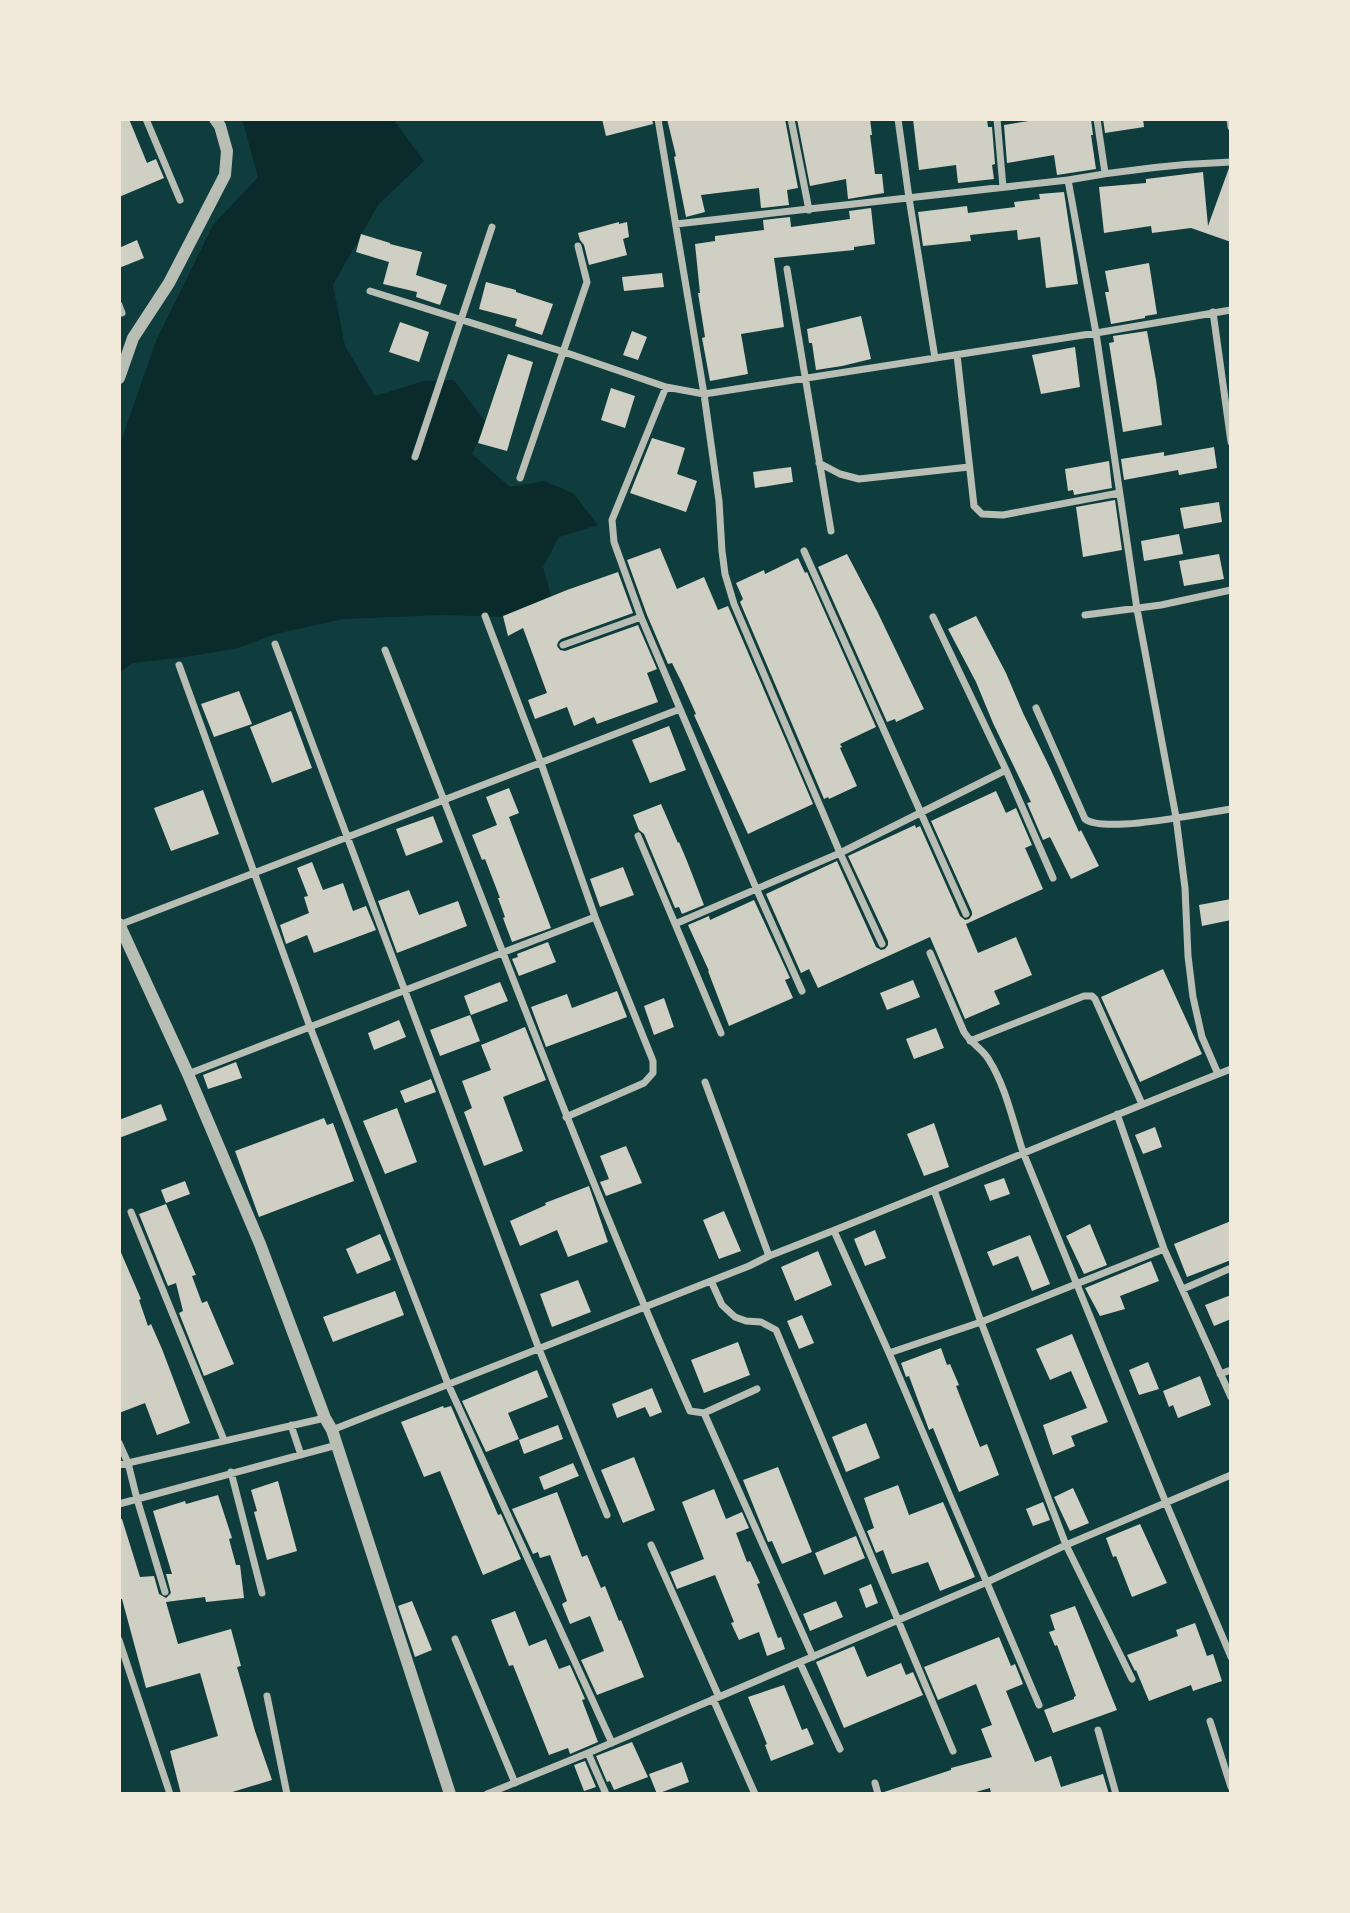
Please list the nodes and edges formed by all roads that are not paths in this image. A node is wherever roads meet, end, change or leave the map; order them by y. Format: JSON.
{"nodes":[{"id":1,"x":146,"y":119,"type":"edge"},
{"id":2,"x":215,"y":119,"type":"edge"},
{"id":3,"x":658,"y":119,"type":"edge"},
{"id":4,"x":791,"y":119,"type":"edge"},
{"id":5,"x":898,"y":119,"type":"edge"},
{"id":6,"x":997,"y":119,"type":"edge"},
{"id":7,"x":1097,"y":119,"type":"edge"},
{"id":8,"x":1230,"y":119,"type":"edge"},
{"id":9,"x":1231,"y":127,"type":"edge"},
{"id":10,"x":1231,"y":162,"type":"edge"},
{"id":11,"x":1105,"y":173,"type":"junction"},
{"id":12,"x":1068,"y":180,"type":"junction"},
{"id":13,"x":1003,"y":187,"type":"junction"},
{"id":14,"x":909,"y":198,"type":"junction"},
{"id":15,"x":180,"y":200,"type":"dead end"},
{"id":16,"x":809,"y":210,"type":"junction"},
{"id":17,"x":676,"y":224,"type":"junction"},
{"id":18,"x":492,"y":228,"type":"dead end"},
{"id":19,"x":578,"y":246,"type":"dead end"},
{"id":20,"x":787,"y":269,"type":"dead end"},
{"id":21,"x":370,"y":291,"type":"dead end"},
{"id":22,"x":1231,"y":310,"type":"edge"},
{"id":23,"x":1213,"y":312,"type":"junction"},
{"id":24,"x":462,"y":320,"type":"junction"},
{"id":25,"x":1096,"y":333,"type":"junction"},
{"id":26,"x":564,"y":352,"type":"junction"},
{"id":27,"x":957,"y":355,"type":"junction"},
{"id":28,"x":935,"y":358,"type":"junction"},
{"id":29,"x":119,"y":378,"type":"edge"},
{"id":30,"x":804,"y":378,"type":"junction"},
{"id":31,"x":666,"y":387,"type":"junction"},
{"id":32,"x":704,"y":394,"type":"junction"},
{"id":33,"x":1231,"y":442,"type":"edge"},
{"id":34,"x":415,"y":457,"type":"dead end"},
{"id":35,"x":819,"y":463,"type":"junction"},
{"id":36,"x":969,"y":467,"type":"junction"},
{"id":37,"x":520,"y":478,"type":"dead end"},
{"id":38,"x":1119,"y":494,"type":"junction"},
{"id":39,"x":831,"y":531,"type":"dead end"},
{"id":40,"x":804,"y":551,"type":"dead end"},
{"id":41,"x":1231,"y":590,"type":"edge"},
{"id":42,"x":1137,"y":608,"type":"junction"},
{"id":43,"x":1085,"y":615,"type":"dead end"},
{"id":44,"x":485,"y":616,"type":"dead end"},
{"id":45,"x":641,"y":617,"type":"junction"},
{"id":46,"x":933,"y":617,"type":"dead end"},
{"id":47,"x":275,"y":644,"type":"dead end"},
{"id":48,"x":563,"y":645,"type":"dead end"},
{"id":49,"x":385,"y":650,"type":"dead end"},
{"id":50,"x":179,"y":665,"type":"dead end"},
{"id":51,"x":1036,"y":708,"type":"dead end"},
{"id":52,"x":680,"y":709,"type":"junction"},
{"id":53,"x":541,"y":763,"type":"junction"},
{"id":54,"x":1006,"y":770,"type":"junction"},
{"id":55,"x":444,"y":800,"type":"junction"},
{"id":56,"x":1231,"y":810,"type":"edge"},
{"id":57,"x":919,"y":813,"type":"junction"},
{"id":58,"x":1176,"y":817,"type":"junction"},
{"id":59,"x":638,"y":836,"type":"dead end"},
{"id":60,"x":348,"y":837,"type":"junction"},
{"id":61,"x":840,"y":853,"type":"junction"},
{"id":62,"x":254,"y":873,"type":"junction"},
{"id":63,"x":1053,"y":878,"type":"dead end"},
{"id":64,"x":756,"y":888,"type":"junction"},
{"id":65,"x":965,"y":914,"type":"dead end"},
{"id":66,"x":595,"y":917,"type":"junction"},
{"id":67,"x":675,"y":924,"type":"junction"},
{"id":68,"x":119,"y":925,"type":"edge"},
{"id":69,"x":882,"y":944,"type":"dead end"},
{"id":70,"x":501,"y":952,"type":"junction"},
{"id":71,"x":930,"y":953,"type":"dead end"},
{"id":72,"x":405,"y":989,"type":"junction"},
{"id":73,"x":802,"y":991,"type":"dead end"},
{"id":74,"x":310,"y":1027,"type":"junction"},
{"id":75,"x":721,"y":1033,"type":"dead end"},
{"id":76,"x":970,"y":1041,"type":"junction"},
{"id":77,"x":1231,"y":1069,"type":"edge"},
{"id":78,"x":188,"y":1074,"type":"junction"},
{"id":79,"x":1218,"y":1074,"type":"junction"},
{"id":80,"x":705,"y":1082,"type":"dead end"},
{"id":81,"x":1142,"y":1104,"type":"junction"},
{"id":82,"x":1117,"y":1114,"type":"junction"},
{"id":83,"x":566,"y":1117,"type":"junction"},
{"id":84,"x":1023,"y":1152,"type":"junction"},
{"id":85,"x":934,"y":1190,"type":"junction"},
{"id":86,"x":131,"y":1212,"type":"dead end"},
{"id":87,"x":834,"y":1231,"type":"junction"},
{"id":88,"x":1164,"y":1249,"type":"junction"},
{"id":89,"x":769,"y":1256,"type":"junction"},
{"id":90,"x":1231,"y":1268,"type":"edge"},
{"id":91,"x":711,"y":1281,"type":"junction"},
{"id":92,"x":1076,"y":1284,"type":"junction"},
{"id":93,"x":1182,"y":1290,"type":"junction"},
{"id":94,"x":644,"y":1307,"type":"junction"},
{"id":95,"x":981,"y":1322,"type":"junction"},
{"id":96,"x":539,"y":1349,"type":"junction"},
{"id":97,"x":889,"y":1353,"type":"junction"},
{"id":98,"x":1231,"y":1370,"type":"edge"},
{"id":99,"x":1220,"y":1374,"type":"junction"},
{"id":100,"x":448,"y":1384,"type":"junction"},
{"id":101,"x":757,"y":1389,"type":"dead end"},
{"id":102,"x":1231,"y":1397,"type":"edge"},
{"id":103,"x":704,"y":1413,"type":"junction"},
{"id":104,"x":325,"y":1418,"type":"junction"},
{"id":105,"x":291,"y":1425,"type":"junction"},
{"id":106,"x":332,"y":1430,"type":"junction"},
{"id":107,"x":225,"y":1440,"type":"junction"},
{"id":108,"x":119,"y":1443,"type":"edge"},
{"id":109,"x":337,"y":1445,"type":"junction"},
{"id":110,"x":301,"y":1455,"type":"junction"},
{"id":111,"x":123,"y":1464,"type":"edge"},
{"id":112,"x":232,"y":1472,"type":"junction"},
{"id":113,"x":1231,"y":1475,"type":"edge"},
{"id":114,"x":137,"y":1499,"type":"junction"},
{"id":115,"x":1166,"y":1503,"type":"junction"},
{"id":116,"x":119,"y":1504,"type":"edge"},
{"id":117,"x":607,"y":1515,"type":"dead end"},
{"id":118,"x":651,"y":1545,"type":"dead end"},
{"id":119,"x":1066,"y":1545,"type":"junction"},
{"id":120,"x":986,"y":1582,"type":"junction"},
{"id":121,"x":165,"y":1592,"type":"dead end"},
{"id":122,"x":262,"y":1593,"type":"dead end"},
{"id":123,"x":898,"y":1620,"type":"junction"},
{"id":124,"x":455,"y":1639,"type":"dead end"},
{"id":125,"x":119,"y":1640,"type":"edge"},
{"id":126,"x":813,"y":1657,"type":"junction"},
{"id":127,"x":1231,"y":1657,"type":"edge"},
{"id":128,"x":800,"y":1662,"type":"junction"},
{"id":129,"x":1132,"y":1679,"type":"dead end"},
{"id":130,"x":267,"y":1696,"type":"dead end"},
{"id":131,"x":716,"y":1698,"type":"junction"},
{"id":132,"x":1039,"y":1705,"type":"dead end"},
{"id":133,"x":1210,"y":1721,"type":"dead end"},
{"id":134,"x":1098,"y":1730,"type":"dead end"},
{"id":135,"x":612,"y":1743,"type":"junction"},
{"id":136,"x":840,"y":1749,"type":"dead end"},
{"id":137,"x":953,"y":1751,"type":"dead end"},
{"id":138,"x":588,"y":1753,"type":"junction"},
{"id":139,"x":515,"y":1783,"type":"junction"},
{"id":140,"x":875,"y":1783,"type":"dead end"},
{"id":141,"x":1231,"y":1787,"type":"edge"},
{"id":142,"x":500,"y":1791,"type":"edge"},
{"id":143,"x":170,"y":1794,"type":"edge"},
{"id":144,"x":287,"y":1794,"type":"edge"},
{"id":145,"x":450,"y":1794,"type":"edge"},
{"id":146,"x":487,"y":1794,"type":"edge"},
{"id":147,"x":606,"y":1794,"type":"edge"},
{"id":148,"x":755,"y":1794,"type":"edge"},
{"id":149,"x":878,"y":1794,"type":"edge"},
{"id":150,"x":1116,"y":1794,"type":"edge"}],
"edges":[{"from":1,"to":15,"type":"street"},
{"from":2,"to":29,"type":"street"},
{"from":3,"to":17,"type":"street"},
{"from":4,"to":16,"type":"street"},
{"from":5,"to":14,"type":"street"},
{"from":6,"to":13,"type":"street"},
{"from":7,"to":11,"type":"street"},
{"from":8,"to":9,"type":"street"},
{"from":10,"to":11,"type":"street"},
{"from":11,"to":12,"type":"street"},
{"from":12,"to":13,"type":"street"},
{"from":12,"to":25,"type":"street"},
{"from":13,"to":14,"type":"street"},
{"from":14,"to":16,"type":"street"},
{"from":14,"to":28,"type":"street"},
{"from":16,"to":17,"type":"street"},
{"from":17,"to":32,"type":"street"},
{"from":18,"to":24,"type":"street"},
{"from":19,"to":26,"type":"street"},
{"from":20,"to":30,"type":"street"},
{"from":21,"to":24,"type":"street"},
{"from":22,"to":23,"type":"street"},
{"from":23,"to":25,"type":"street"},
{"from":23,"to":33,"type":"street"},
{"from":24,"to":26,"type":"street"},
{"from":24,"to":34,"type":"street"},
{"from":25,"to":27,"type":"street"},
{"from":25,"to":38,"type":"street"},
{"from":26,"to":31,"type":"street"},
{"from":26,"to":37,"type":"street"},
{"from":27,"to":28,"type":"street"},
{"from":27,"to":36,"type":"street"},
{"from":28,"to":30,"type":"street"},
{"from":30,"to":32,"type":"street"},
{"from":30,"to":35,"type":"street"},
{"from":31,"to":32,"type":"street"},
{"from":31,"to":45,"type":"street"},
{"from":32,"to":61,"type":"street"},
{"from":35,"to":36,"type":"street"},
{"from":35,"to":39,"type":"street"},
{"from":36,"to":38,"type":"street"},
{"from":38,"to":42,"type":"street"},
{"from":40,"to":57,"type":"street"},
{"from":41,"to":42,"type":"street"},
{"from":42,"to":43,"type":"street"},
{"from":42,"to":58,"type":"street"},
{"from":44,"to":53,"type":"street"},
{"from":45,"to":48,"type":"street"},
{"from":45,"to":52,"type":"street"},
{"from":46,"to":54,"type":"street"},
{"from":47,"to":60,"type":"street"},
{"from":49,"to":55,"type":"street"},
{"from":50,"to":62,"type":"street"},
{"from":51,"to":58,"type":"street"},
{"from":52,"to":53,"type":"street"},
{"from":52,"to":64,"type":"street"},
{"from":53,"to":55,"type":"street"},
{"from":53,"to":66,"type":"street"},
{"from":54,"to":57,"type":"street"},
{"from":54,"to":63,"type":"street"},
{"from":55,"to":60,"type":"street"},
{"from":55,"to":70,"type":"street"},
{"from":56,"to":58,"type":"street"},
{"from":57,"to":61,"type":"street"},
{"from":57,"to":65,"type":"street"},
{"from":58,"to":79,"type":"street"},
{"from":59,"to":67,"type":"street"},
{"from":60,"to":62,"type":"street"},
{"from":60,"to":72,"type":"street"},
{"from":61,"to":64,"type":"street"},
{"from":61,"to":69,"type":"street"},
{"from":62,"to":68,"type":"street"},
{"from":62,"to":74,"type":"street"},
{"from":64,"to":67,"type":"street"},
{"from":64,"to":73,"type":"street"},
{"from":66,"to":70,"type":"street"},
{"from":66,"to":83,"type":"street"},
{"from":67,"to":75,"type":"street"},
{"from":68,"to":78,"type":"street"},
{"from":70,"to":72,"type":"street"},
{"from":70,"to":83,"type":"street"},
{"from":71,"to":76,"type":"street"},
{"from":72,"to":74,"type":"street"},
{"from":72,"to":96,"type":"street"},
{"from":74,"to":78,"type":"street"},
{"from":74,"to":100,"type":"street"},
{"from":76,"to":81,"type":"street"},
{"from":76,"to":84,"type":"street"},
{"from":77,"to":79,"type":"street"},
{"from":78,"to":104,"type":"street"},
{"from":79,"to":81,"type":"street"},
{"from":80,"to":89,"type":"street"},
{"from":81,"to":82,"type":"street"},
{"from":82,"to":84,"type":"street"},
{"from":82,"to":88,"type":"street"},
{"from":83,"to":94,"type":"street"},
{"from":84,"to":85,"type":"street"},
{"from":84,"to":92,"type":"street"},
{"from":85,"to":87,"type":"street"},
{"from":85,"to":95,"type":"street"},
{"from":86,"to":107,"type":"street"},
{"from":87,"to":89,"type":"street"},
{"from":87,"to":97,"type":"street"},
{"from":88,"to":92,"type":"street"},
{"from":88,"to":93,"type":"street"},
{"from":89,"to":91,"type":"street"},
{"from":90,"to":93,"type":"street"},
{"from":91,"to":94,"type":"street"},
{"from":91,"to":123,"type":"street"},
{"from":92,"to":95,"type":"street"},
{"from":92,"to":115,"type":"street"},
{"from":93,"to":99,"type":"street"},
{"from":94,"to":96,"type":"street"},
{"from":94,"to":103,"type":"street"},
{"from":95,"to":97,"type":"street"},
{"from":95,"to":119,"type":"street"},
{"from":96,"to":100,"type":"street"},
{"from":96,"to":117,"type":"street"},
{"from":97,"to":120,"type":"street"},
{"from":98,"to":99,"type":"street"},
{"from":99,"to":102,"type":"street"},
{"from":100,"to":106,"type":"street"},
{"from":100,"to":135,"type":"street"},
{"from":101,"to":103,"type":"street"},
{"from":103,"to":126,"type":"street"},
{"from":104,"to":105,"type":"street"},
{"from":104,"to":106,"type":"street"},
{"from":105,"to":107,"type":"street"},
{"from":105,"to":110,"type":"street"},
{"from":106,"to":109,"type":"street"},
{"from":107,"to":111,"type":"street"},
{"from":108,"to":111,"type":"street"},
{"from":109,"to":110,"type":"street"},
{"from":109,"to":145,"type":"street"},
{"from":110,"to":112,"type":"street"},
{"from":111,"to":114,"type":"street"},
{"from":112,"to":114,"type":"street"},
{"from":112,"to":122,"type":"street"},
{"from":113,"to":115,"type":"street"},
{"from":114,"to":116,"type":"street"},
{"from":114,"to":121,"type":"street"},
{"from":115,"to":119,"type":"street"},
{"from":115,"to":127,"type":"street"},
{"from":118,"to":131,"type":"street"},
{"from":119,"to":120,"type":"street"},
{"from":119,"to":129,"type":"street"},
{"from":120,"to":123,"type":"street"},
{"from":120,"to":132,"type":"street"},
{"from":123,"to":126,"type":"street"},
{"from":123,"to":137,"type":"street"},
{"from":124,"to":139,"type":"street"},
{"from":125,"to":143,"type":"street"},
{"from":126,"to":128,"type":"street"},
{"from":128,"to":131,"type":"street"},
{"from":128,"to":136,"type":"street"},
{"from":130,"to":144,"type":"street"},
{"from":131,"to":135,"type":"street"},
{"from":131,"to":148,"type":"street"},
{"from":133,"to":141,"type":"street"},
{"from":134,"to":150,"type":"street"},
{"from":135,"to":138,"type":"street"},
{"from":138,"to":139,"type":"street"},
{"from":138,"to":147,"type":"street"},
{"from":139,"to":142,"type":"street"},
{"from":140,"to":149,"type":"street"},
{"from":142,"to":146,"type":"street"}]}
